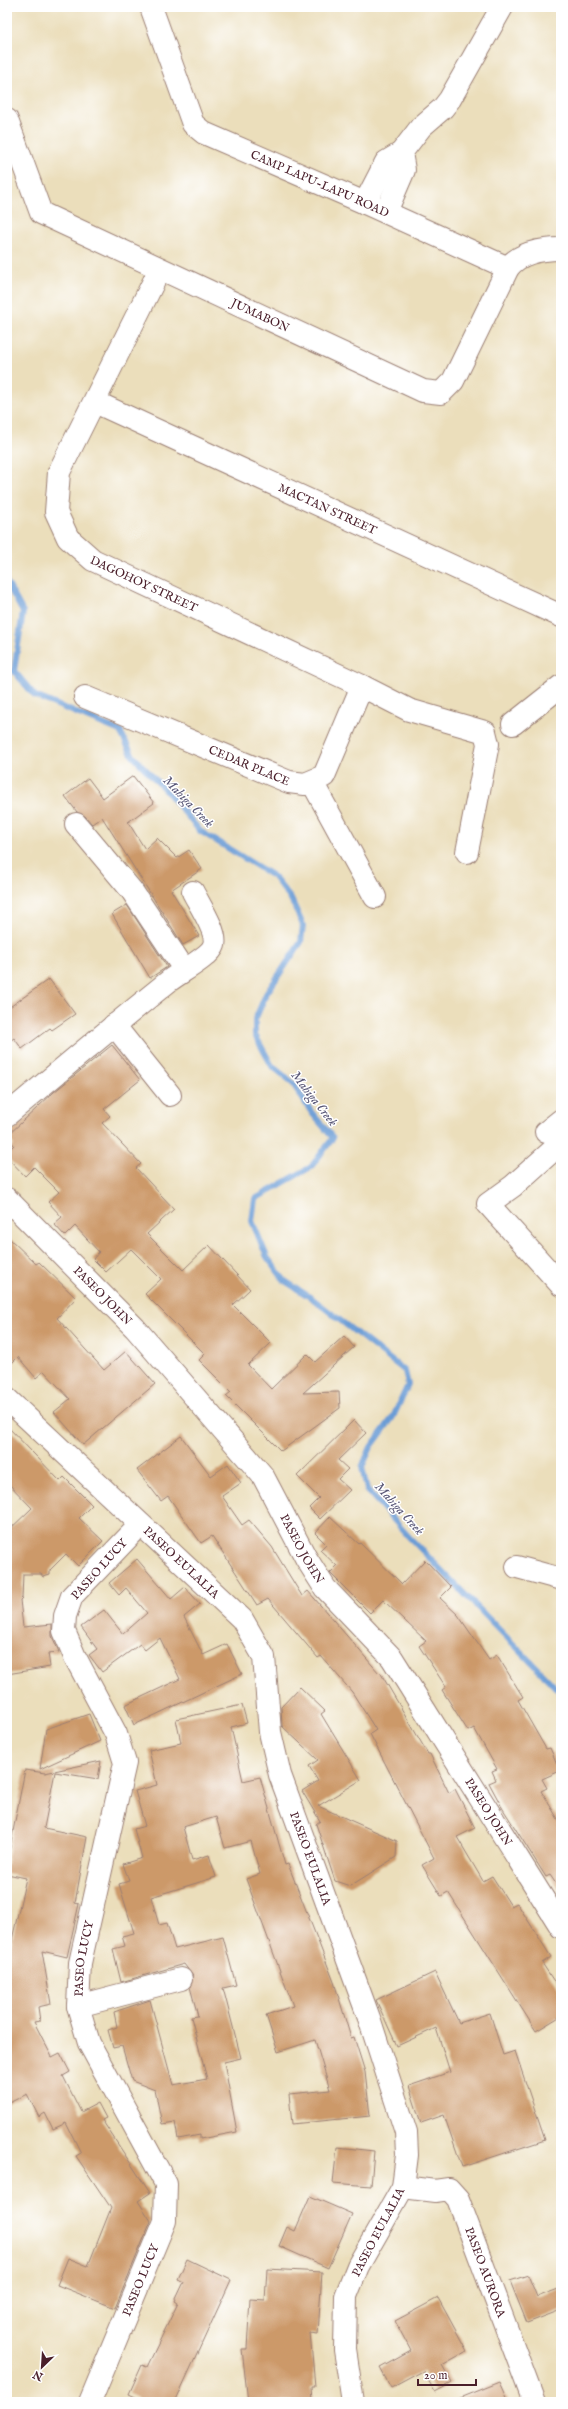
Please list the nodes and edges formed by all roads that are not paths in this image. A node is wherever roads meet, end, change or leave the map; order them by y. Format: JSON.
{"nodes":[{"id":1,"x":151,"y":7,"type":"edge"},
{"id":2,"x":502,"y":7,"type":"edge"},
{"id":3,"x":7,"y":120,"type":"edge"},
{"id":4,"x":401,"y":153,"type":"junction"},
{"id":5,"x":365,"y":203,"type":"junction"},
{"id":6,"x":386,"y":212,"type":"junction"},
{"id":7,"x":561,"y":249,"type":"edge"},
{"id":8,"x":508,"y":268,"type":"junction"},
{"id":9,"x":160,"y":269,"type":"junction"},
{"id":10,"x":95,"y":402,"type":"junction"},
{"id":11,"x":561,"y":616,"type":"edge"},
{"id":12,"x":362,"y":686,"type":"junction"},
{"id":13,"x":561,"y":686,"type":"edge"},
{"id":14,"x":84,"y":697,"type":"dead end"},
{"id":15,"x":513,"y":724,"type":"dead end"},
{"id":16,"x":312,"y":782,"type":"junction"},
{"id":17,"x":76,"y":824,"type":"dead end"},
{"id":18,"x":467,"y":852,"type":"dead end"},
{"id":19,"x":193,"y":892,"type":"dead end"},
{"id":20,"x":375,"y":897,"type":"dead end"},
{"id":21,"x":184,"y":969,"type":"junction"},
{"id":22,"x":114,"y":1025,"type":"junction"},
{"id":23,"x":170,"y":1095,"type":"dead end"},
{"id":24,"x":7,"y":1115,"type":"edge"},
{"id":25,"x":556,"y":1132,"type":"edge"},
{"id":26,"x":7,"y":1199,"type":"edge"},
{"id":27,"x":561,"y":1284,"type":"edge"},
{"id":28,"x":7,"y":1399,"type":"edge"},
{"id":29,"x":140,"y":1525,"type":"junction"},
{"id":30,"x":517,"y":1567,"type":"dead end"},
{"id":31,"x":561,"y":1579,"type":"edge"},
{"id":32,"x":561,"y":1927,"type":"edge"},
{"id":33,"x":181,"y":1979,"type":"dead end"},
{"id":34,"x":78,"y":2006,"type":"junction"},
{"id":35,"x":403,"y":2188,"type":"junction"},
{"id":36,"x":90,"y":2402,"type":"edge"},
{"id":37,"x":353,"y":2402,"type":"edge"},
{"id":38,"x":534,"y":2402,"type":"edge"}],
"edges":[{"from":1,"to":5,"type":"street","name":"CAMP LAPU-LAPU ROAD"},
{"from":2,"to":4,"type":"street"},
{"from":3,"to":9,"type":"street","name":"JUMABON"},
{"from":4,"to":5,"type":"street"},
{"from":4,"to":6,"type":"street"},
{"from":5,"to":6,"type":"street","name":"CAMP LAPU-LAPU ROAD"},
{"from":6,"to":8,"type":"street","name":"CAMP LAPU-LAPU ROAD"},
{"from":7,"to":8,"type":"street"},
{"from":8,"to":9,"type":"street","name":"JUMABON"},
{"from":9,"to":10,"type":"street","name":"DAGOHOY STREET"},
{"from":10,"to":11,"type":"street","name":"MACTAN STREET"},
{"from":10,"to":12,"type":"street","name":"DAGOHOY STREET"},
{"from":12,"to":16,"type":"street"},
{"from":12,"to":18,"type":"street","name":"DAGOHOY STREET"},
{"from":13,"to":15,"type":"street"},
{"from":14,"to":16,"type":"street","name":"CEDAR PLACE"},
{"from":16,"to":20,"type":"street"},
{"from":17,"to":21,"type":"street"},
{"from":19,"to":21,"type":"street"},
{"from":21,"to":22,"type":"street"},
{"from":22,"to":23,"type":"street"},
{"from":22,"to":24,"type":"street"},
{"from":25,"to":27,"type":"street"},
{"from":26,"to":32,"type":"street","name":"PASEO JOHN"},
{"from":28,"to":29,"type":"street","name":"PASEO EULALIA"},
{"from":29,"to":34,"type":"street","name":"PASEO LUCY"},
{"from":29,"to":35,"type":"street","name":"PASEO EULALIA"},
{"from":30,"to":31,"type":"street"},
{"from":33,"to":34,"type":"street"},
{"from":34,"to":36,"type":"street","name":"PASEO LUCY"},
{"from":35,"to":37,"type":"street","name":"PASEO EULALIA"},
{"from":35,"to":38,"type":"street","name":"PASEO AURORA"}]}
